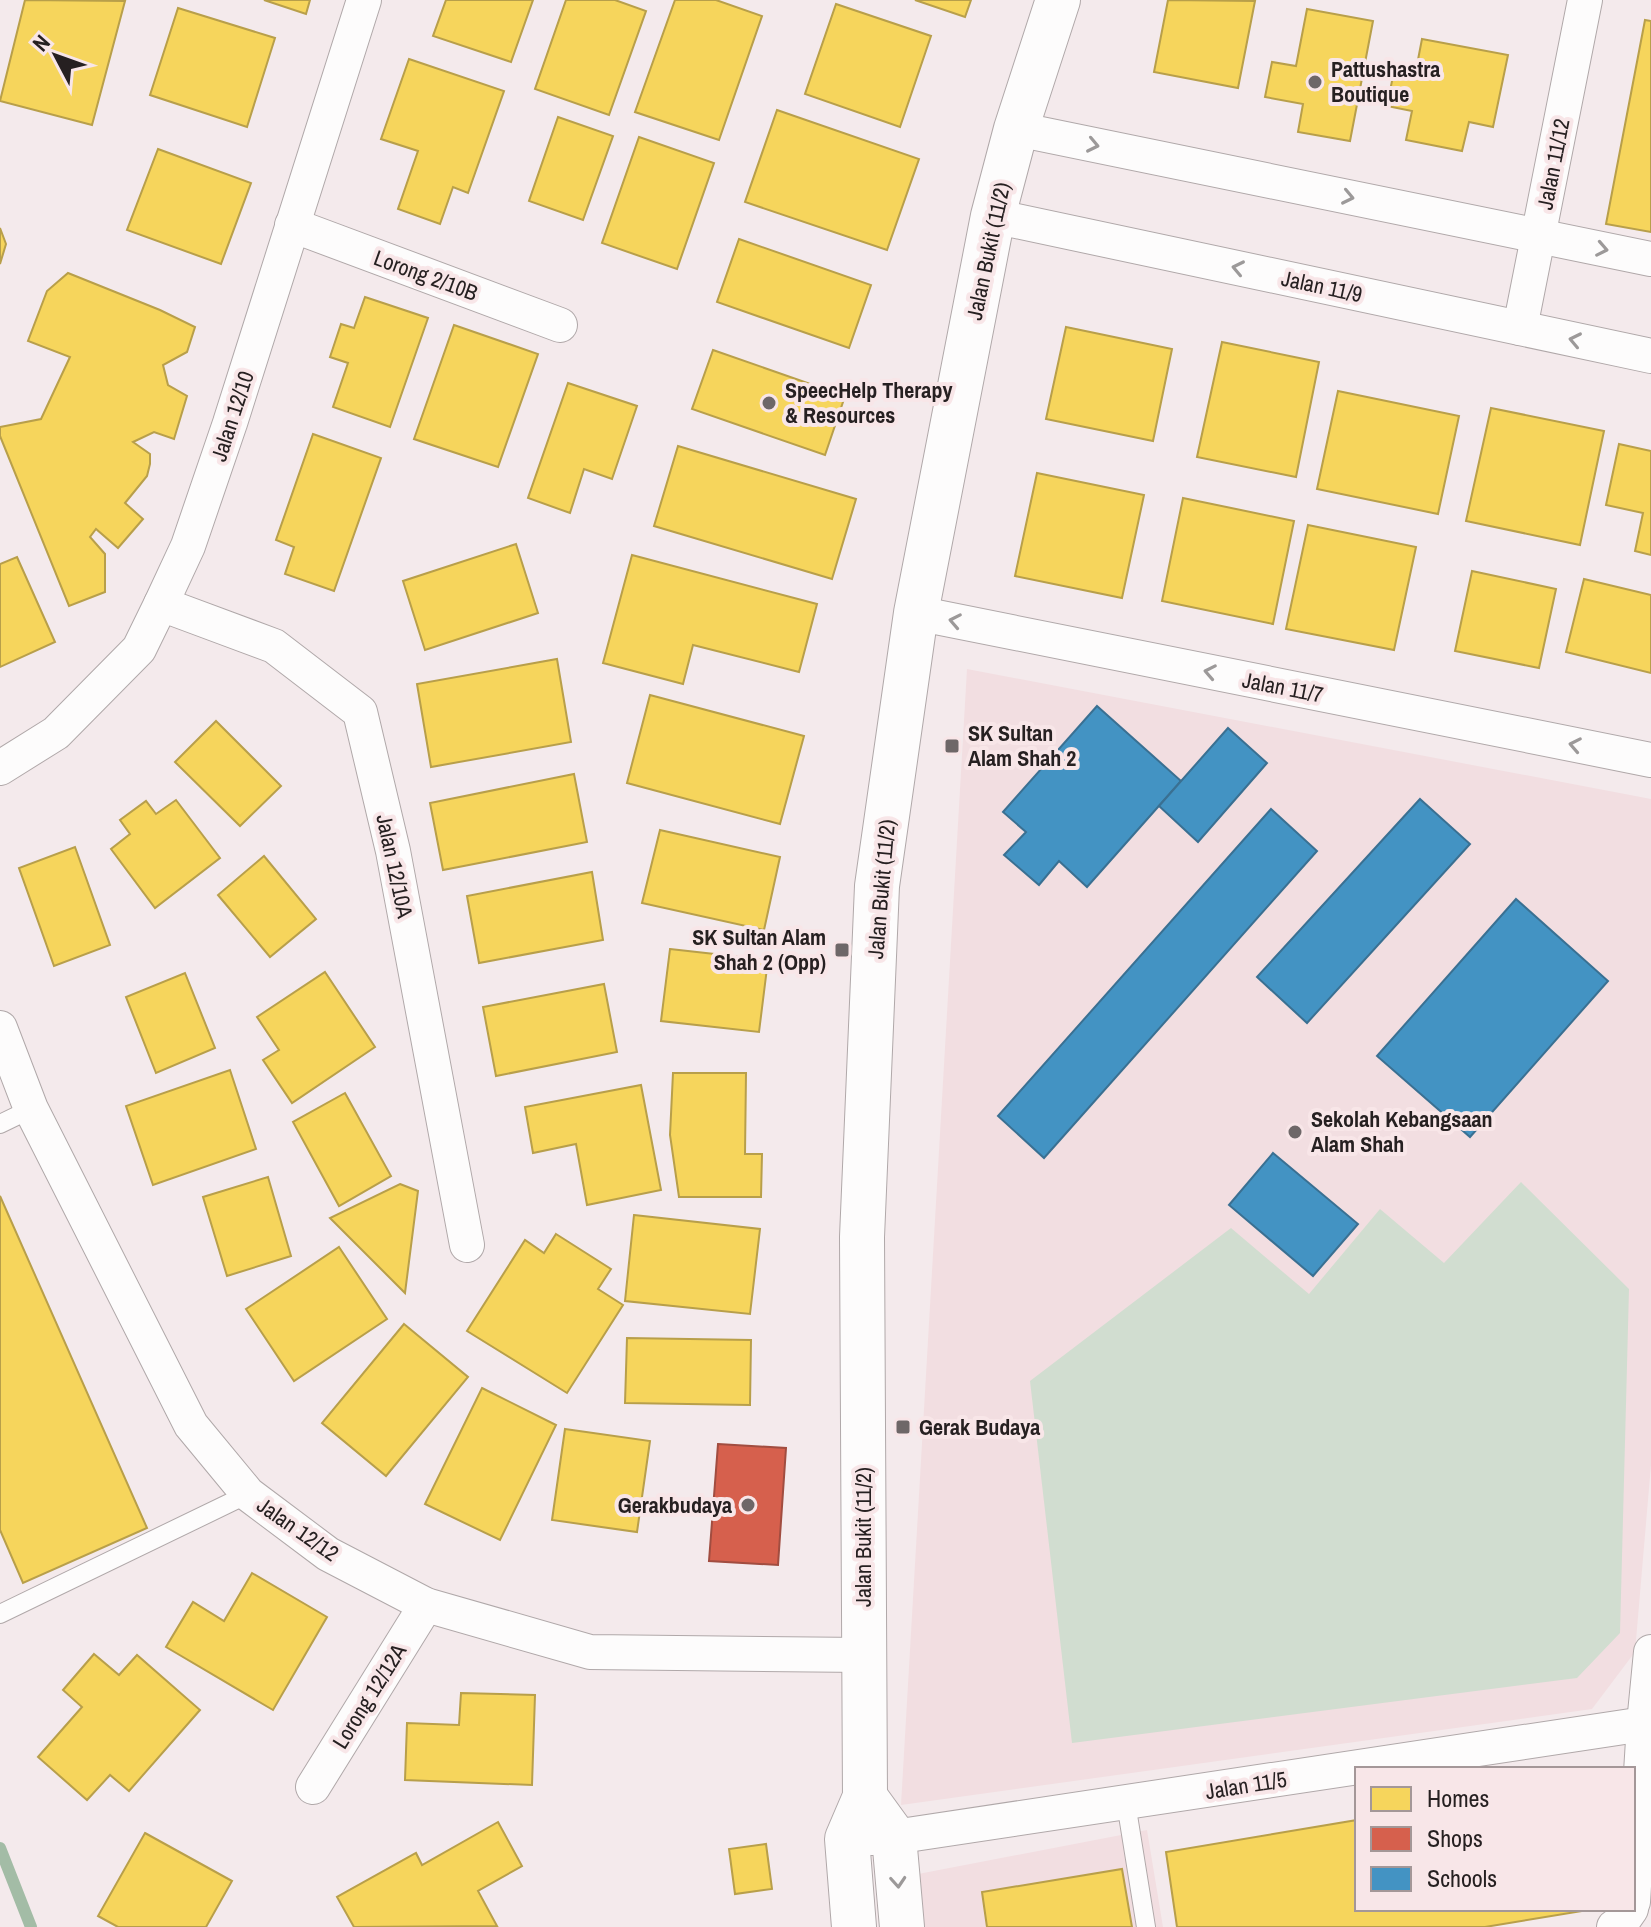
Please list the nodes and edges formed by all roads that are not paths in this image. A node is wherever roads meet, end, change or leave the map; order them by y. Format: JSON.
{"nodes":[{"id":1,"x":364,"y":0,"type":"edge"},
{"id":2,"x":1058,"y":0,"type":"edge"},
{"id":3,"x":1585,"y":0,"type":"edge"},
{"id":4,"x":1016,"y":129,"type":"junction"},
{"id":5,"x":993,"y":216,"type":"junction"},
{"id":6,"x":292,"y":225,"type":"junction"},
{"id":7,"x":1538,"y":236,"type":"junction"},
{"id":8,"x":1651,"y":259,"type":"edge"},
{"id":9,"x":560,"y":325,"type":"dead end"},
{"id":10,"x":1520,"y":328,"type":"junction"},
{"id":11,"x":1651,"y":356,"type":"edge"},
{"id":12,"x":161,"y":604,"type":"junction"},
{"id":13,"x":916,"y":613,"type":"junction"},
{"id":14,"x":1651,"y":760,"type":"edge"},
{"id":15,"x":0,"y":768,"type":"edge"},
{"id":16,"x":0,"y":1028,"type":"edge"},
{"id":17,"x":31,"y":1109,"type":"junction"},
{"id":18,"x":0,"y":1124,"type":"edge"},
{"id":19,"x":467,"y":1245,"type":"dead end"},
{"id":20,"x":248,"y":1494,"type":"junction"},
{"id":21,"x":426,"y":1605,"type":"junction"},
{"id":22,"x":0,"y":1614,"type":"edge"},
{"id":23,"x":1651,"y":1652,"type":"edge"},
{"id":24,"x":863,"y":1655,"type":"junction"},
{"id":25,"x":1644,"y":1724,"type":"junction"},
{"id":26,"x":1362,"y":1767,"type":"edge"},
{"id":27,"x":1355,"y":1768,"type":"edge"},
{"id":28,"x":313,"y":1787,"type":"dead end"},
{"id":29,"x":865,"y":1797,"type":"junction"},
{"id":30,"x":1126,"y":1803,"type":"junction"},
{"id":31,"x":894,"y":1837,"type":"junction"},
{"id":32,"x":847,"y":1839,"type":"junction"},
{"id":33,"x":1635,"y":1869,"type":"edge"},
{"id":34,"x":1630,"y":1911,"type":"edge"},
{"id":35,"x":854,"y":1927,"type":"edge"},
{"id":36,"x":902,"y":1927,"type":"edge"},
{"id":37,"x":1146,"y":1927,"type":"edge"},
{"id":38,"x":1614,"y":1927,"type":"edge"}],
"edges":[{"from":1,"to":6,"type":"street","name":"Jalan 12/10"},
{"from":2,"to":4,"type":"street","name":"Jalan Bukit (11/2)"},
{"from":3,"to":7,"type":"street","name":"Jalan 11/12"},
{"from":4,"to":5,"type":"street","name":"Jalan Bukit (11/2)"},
{"from":4,"to":7,"type":"street","one_way":true},
{"from":10,"to":5,"type":"street","name":"Jalan 11/9","one_way":true},
{"from":5,"to":13,"type":"street","name":"Jalan Bukit (11/2)"},
{"from":6,"to":9,"type":"street","name":"Lorong 2/10B"},
{"from":6,"to":12,"type":"street","name":"Jalan 12/10"},
{"from":7,"to":8,"type":"street","one_way":true},
{"from":7,"to":10,"type":"street","name":"Jalan 11/12"},
{"from":11,"to":10,"type":"street","name":"Jalan 11/9","one_way":true},
{"from":12,"to":15,"type":"street","name":"Jalan 12/10"},
{"from":12,"to":19,"type":"street","name":"Jalan 12/10A"},
{"from":14,"to":13,"type":"street","name":"Jalan 11/7","one_way":true},
{"from":13,"to":24,"type":"street","name":"Jalan Bukit (11/2)"},
{"from":16,"to":17,"type":"street","name":"Jalan 12/12"},
{"from":17,"to":18,"type":"lane"},
{"from":17,"to":20,"type":"street","name":"Jalan 12/12"},
{"from":20,"to":21,"type":"street","name":"Jalan 12/12"},
{"from":20,"to":22,"type":"lane"},
{"from":21,"to":24,"type":"street","name":"Jalan 12/12"},
{"from":21,"to":28,"type":"street","name":"Lorong 12/12A"},
{"from":23,"to":25,"type":"street"},
{"from":24,"to":29,"type":"street","name":"Jalan Bukit (11/2)"},
{"from":25,"to":26,"type":"street","name":"Jalan 11/5"},
{"from":25,"to":33,"type":"street"},
{"from":27,"to":30,"type":"street","name":"Jalan 11/5"},
{"from":29,"to":31,"type":"street"},
{"from":29,"to":32,"type":"street","name":"Jalan Bukit (11/2)"},
{"from":30,"to":31,"type":"street","name":"Jalan 11/5"},
{"from":30,"to":37,"type":"lane"},
{"from":31,"to":32,"type":"street","name":"Jalan 11/5"},
{"from":31,"to":36,"type":"street","one_way":true},
{"from":32,"to":35,"type":"street","name":"Jalan Bukit (11/2)"},
{"from":34,"to":38,"type":"street"}]}
